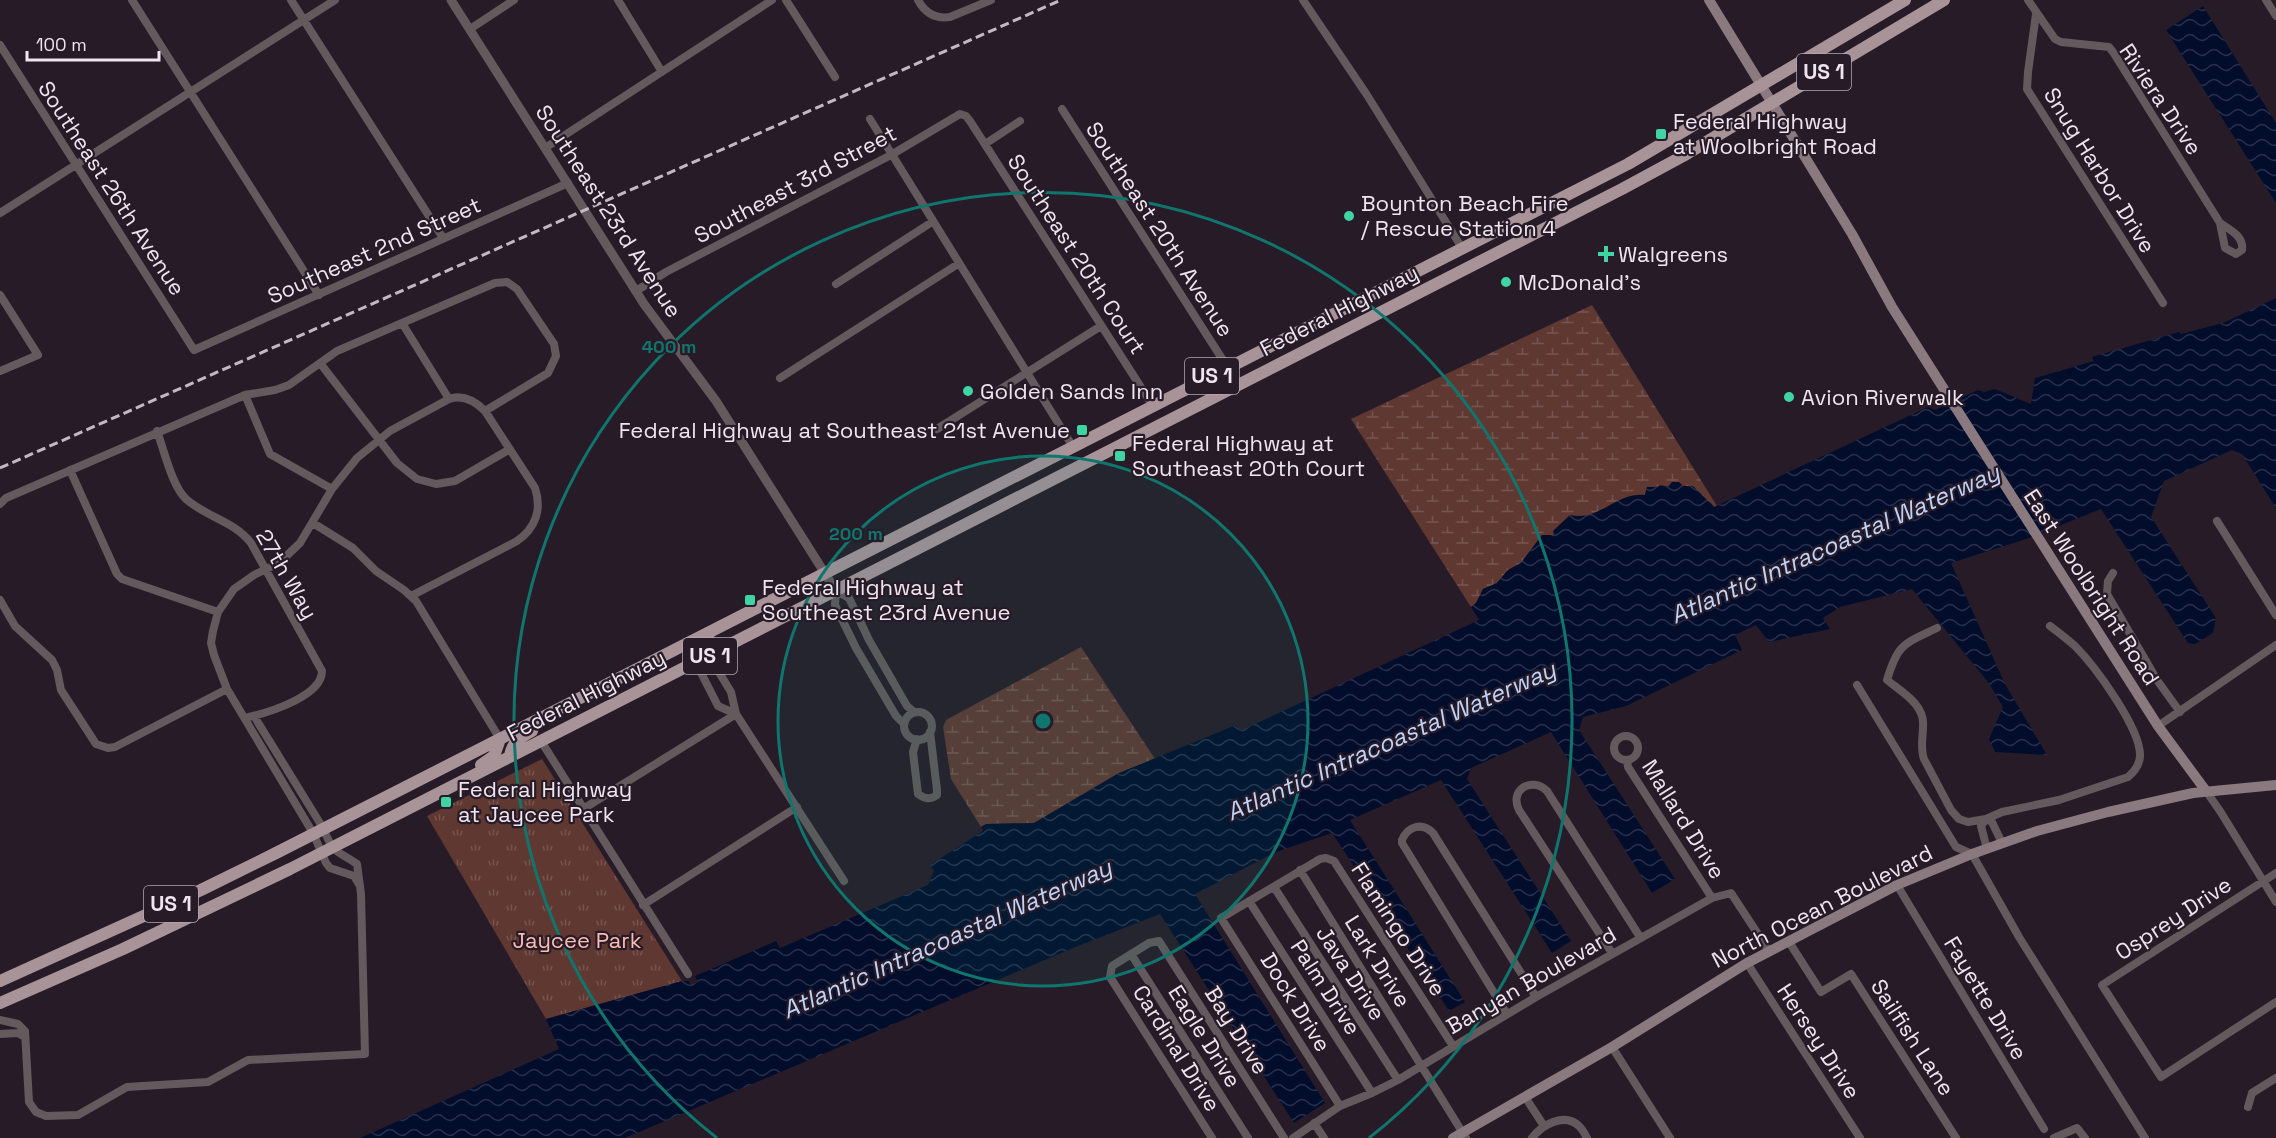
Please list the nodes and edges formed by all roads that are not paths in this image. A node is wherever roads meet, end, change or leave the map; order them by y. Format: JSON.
{"nodes":[{"id":1,"x":132,"y":0,"type":"edge"},
{"id":2,"x":291,"y":0,"type":"edge"},
{"id":3,"x":335,"y":0,"type":"edge"},
{"id":4,"x":451,"y":0,"type":"edge"},
{"id":5,"x":514,"y":0,"type":"edge"},
{"id":6,"x":618,"y":0,"type":"edge"},
{"id":7,"x":772,"y":0,"type":"edge"},
{"id":8,"x":786,"y":0,"type":"edge"},
{"id":9,"x":918,"y":0,"type":"edge"},
{"id":10,"x":991,"y":0,"type":"edge"},
{"id":11,"x":1303,"y":0,"type":"edge"},
{"id":12,"x":1709,"y":0,"type":"edge"},
{"id":13,"x":1905,"y":0,"type":"edge"},
{"id":14,"x":1944,"y":0,"type":"edge"},
{"id":15,"x":2028,"y":0,"type":"edge"},
{"id":16,"x":2266,"y":0,"type":"edge"},
{"id":17,"x":2037,"y":14,"type":"junction"},
{"id":18,"x":2276,"y":16,"type":"edge"},
{"id":19,"x":304,"y":20,"type":"junction"},
{"id":20,"x":470,"y":29,"type":"junction"},
{"id":21,"x":0,"y":45,"type":"edge"},
{"id":22,"x":662,"y":72,"type":"junction"},
{"id":23,"x":835,"y":77,"type":"dead end"},
{"id":24,"x":1762,"y":86,"type":"junction"},
{"id":25,"x":190,"y":93,"type":"junction"},
{"id":26,"x":1772,"y":103,"type":"junction"},
{"id":27,"x":1062,"y":109,"type":"dead end"},
{"id":28,"x":870,"y":119,"type":"dead end"},
{"id":29,"x":1020,"y":120,"type":"dead end"},
{"id":30,"x":970,"y":121,"type":"joint"},
{"id":31,"x":985,"y":144,"type":"junction"},
{"id":32,"x":545,"y":148,"type":"junction"},
{"id":33,"x":891,"y":155,"type":"junction"},
{"id":34,"x":76,"y":165,"type":"junction"},
{"id":35,"x":568,"y":183,"type":"junction"},
{"id":36,"x":0,"y":213,"type":"edge"},
{"id":37,"x":932,"y":222,"type":"junction"},
{"id":38,"x":2220,"y":223,"type":"dead end"},
{"id":39,"x":443,"y":238,"type":"junction"},
{"id":40,"x":1476,"y":242,"type":"junction"},
{"id":41,"x":1462,"y":248,"type":"junction"},
{"id":42,"x":958,"y":264,"type":"junction"},
{"id":43,"x":1470,"y":267,"type":"junction"},
{"id":44,"x":1452,"y":276,"type":"junction"},
{"id":45,"x":836,"y":284,"type":"dead end"},
{"id":46,"x":636,"y":291,"type":"junction"},
{"id":47,"x":0,"y":295,"type":"edge"},
{"id":48,"x":319,"y":295,"type":"junction"},
{"id":49,"x":2163,"y":303,"type":"dead end"},
{"id":50,"x":402,"y":323,"type":"junction"},
{"id":51,"x":1101,"y":326,"type":"junction"},
{"id":52,"x":194,"y":350,"type":"joint"},
{"id":53,"x":320,"y":363,"type":"junction"},
{"id":54,"x":1228,"y":368,"type":"junction"},
{"id":55,"x":0,"y":371,"type":"edge"},
{"id":56,"x":1027,"y":371,"type":"junction"},
{"id":57,"x":780,"y":378,"type":"dead end"},
{"id":58,"x":245,"y":395,"type":"junction"},
{"id":59,"x":449,"y":399,"type":"junction"},
{"id":60,"x":1153,"y":406,"type":"junction"},
{"id":61,"x":485,"y":411,"type":"junction"},
{"id":62,"x":937,"y":429,"type":"dead end"},
{"id":63,"x":157,"y":432,"type":"junction"},
{"id":64,"x":380,"y":438,"type":"junction"},
{"id":65,"x":1089,"y":439,"type":"junction"},
{"id":66,"x":1073,"y":447,"type":"junction"},
{"id":67,"x":510,"y":449,"type":"junction"},
{"id":68,"x":1088,"y":462,"type":"junction"},
{"id":69,"x":70,"y":470,"type":"junction"},
{"id":70,"x":332,"y":489,"type":"junction"},
{"id":71,"x":0,"y":504,"type":"edge"},
{"id":72,"x":994,"y":511,"type":"junction"},
{"id":73,"x":2217,"y":521,"type":"dead end"},
{"id":74,"x":313,"y":523,"type":"junction"},
{"id":75,"x":266,"y":570,"type":"junction"},
{"id":76,"x":826,"y":572,"type":"junction"},
{"id":77,"x":2113,"y":573,"type":"dead end"},
{"id":78,"x":836,"y":591,"type":"junction"},
{"id":79,"x":411,"y":596,"type":"junction"},
{"id":80,"x":0,"y":600,"type":"edge"},
{"id":81,"x":218,"y":612,"type":"junction"},
{"id":82,"x":2276,"y":615,"type":"edge"},
{"id":83,"x":2050,"y":626,"type":"dead end"},
{"id":84,"x":1937,"y":628,"type":"dead end"},
{"id":85,"x":712,"y":630,"type":"junction"},
{"id":86,"x":2276,"y":645,"type":"edge"},
{"id":87,"x":709,"y":656,"type":"junction"},
{"id":88,"x":696,"y":663,"type":"junction"},
{"id":89,"x":1857,"y":685,"type":"dead end"},
{"id":90,"x":227,"y":689,"type":"junction"},
{"id":91,"x":587,"y":694,"type":"junction"},
{"id":92,"x":914,"y":712,"type":"junction"},
{"id":93,"x":2180,"y":712,"type":"junction"},
{"id":94,"x":736,"y":714,"type":"junction"},
{"id":95,"x":254,"y":716,"type":"junction"},
{"id":96,"x":245,"y":718,"type":"junction"},
{"id":97,"x":904,"y":724,"type":"junction"},
{"id":98,"x":2158,"y":726,"type":"junction"},
{"id":99,"x":930,"y":732,"type":"junction"},
{"id":100,"x":500,"y":739,"type":"junction"},
{"id":101,"x":916,"y":739,"type":"junction"},
{"id":102,"x":541,"y":741,"type":"junction"},
{"id":103,"x":510,"y":757,"type":"junction"},
{"id":104,"x":1627,"y":760,"type":"dead end"},
{"id":105,"x":2276,"y":785,"type":"edge"},
{"id":106,"x":2206,"y":791,"type":"junction"},
{"id":107,"x":430,"y":797,"type":"junction"},
{"id":108,"x":797,"y":807,"type":"junction"},
{"id":109,"x":583,"y":809,"type":"junction"},
{"id":110,"x":1986,"y":819,"type":"junction"},
{"id":111,"x":318,"y":831,"type":"junction"},
{"id":112,"x":2002,"y":843,"type":"junction"},
{"id":113,"x":327,"y":849,"type":"junction"},
{"id":114,"x":1987,"y":849,"type":"junction"},
{"id":115,"x":1972,"y":854,"type":"junction"},
{"id":116,"x":1300,"y":870,"type":"junction"},
{"id":117,"x":2276,"y":873,"type":"edge"},
{"id":118,"x":844,"y":881,"type":"dead end"},
{"id":119,"x":2263,"y":882,"type":"junction"},
{"id":120,"x":1897,"y":885,"type":"junction"},
{"id":121,"x":360,"y":886,"type":"junction"},
{"id":122,"x":1274,"y":886,"type":"junction"},
{"id":123,"x":1712,"y":897,"type":"junction"},
{"id":124,"x":1249,"y":901,"type":"junction"},
{"id":125,"x":2276,"y":902,"type":"edge"},
{"id":126,"x":643,"y":904,"type":"junction"},
{"id":127,"x":1640,"y":937,"type":"junction"},
{"id":128,"x":1789,"y":942,"type":"junction"},
{"id":129,"x":1769,"y":951,"type":"junction"},
{"id":130,"x":1612,"y":952,"type":"junction"},
{"id":131,"x":1131,"y":954,"type":"junction"},
{"id":132,"x":1748,"y":963,"type":"junction"},
{"id":133,"x":688,"y":974,"type":"dead end"},
{"id":134,"x":0,"y":981,"type":"edge"},
{"id":135,"x":1536,"y":997,"type":"junction"},
{"id":136,"x":2276,"y":1002,"type":"edge"},
{"id":137,"x":0,"y":1003,"type":"edge"},
{"id":138,"x":1507,"y":1014,"type":"junction"},
{"id":139,"x":0,"y":1020,"type":"edge"},
{"id":140,"x":0,"y":1034,"type":"edge"},
{"id":141,"x":26,"y":1037,"type":"junction"},
{"id":142,"x":1453,"y":1046,"type":"junction"},
{"id":143,"x":1612,"y":1047,"type":"junction"},
{"id":144,"x":1422,"y":1065,"type":"junction"},
{"id":145,"x":2276,"y":1078,"type":"edge"},
{"id":146,"x":1398,"y":1080,"type":"junction"},
{"id":147,"x":1372,"y":1093,"type":"junction"},
{"id":148,"x":1525,"y":1097,"type":"junction"},
{"id":149,"x":1340,"y":1106,"type":"junction"},
{"id":150,"x":2248,"y":1107,"type":"dead end"},
{"id":151,"x":1314,"y":1124,"type":"junction"},
{"id":152,"x":1544,"y":1126,"type":"junction"},
{"id":153,"x":2044,"y":1129,"type":"dead end"},
{"id":154,"x":1461,"y":1136,"type":"edge"},
{"id":155,"x":1212,"y":1138,"type":"edge"},
{"id":156,"x":1248,"y":1138,"type":"edge"},
{"id":157,"x":1284,"y":1138,"type":"edge"},
{"id":158,"x":1293,"y":1138,"type":"edge"},
{"id":159,"x":1324,"y":1138,"type":"edge"},
{"id":160,"x":1532,"y":1138,"type":"edge"},
{"id":161,"x":1587,"y":1138,"type":"edge"},
{"id":162,"x":1670,"y":1138,"type":"edge"},
{"id":163,"x":1860,"y":1138,"type":"edge"},
{"id":164,"x":1956,"y":1138,"type":"edge"},
{"id":165,"x":2054,"y":1138,"type":"edge"},
{"id":166,"x":2085,"y":1138,"type":"edge"},
{"id":167,"x":2145,"y":1138,"type":"edge"}],
"edges":[{"from":1,"to":25,"type":"street"},
{"from":2,"to":19,"type":"street"},
{"from":3,"to":19,"type":"street"},
{"from":4,"to":20,"type":"street","name":"Southeast 23rd Avenue"},
{"from":5,"to":20,"type":"street"},
{"from":6,"to":22,"type":"street"},
{"from":7,"to":22,"type":"street"},
{"from":8,"to":23,"type":"street"},
{"from":9,"to":10,"type":"street"},
{"from":11,"to":41,"type":"street"},
{"from":12,"to":24,"type":"main road","name":"East Woolbright Road"},
{"from":13,"to":24,"type":"main road","name":"Federal Highway","number":"US 1"},
{"from":14,"to":26,"type":"main road","name":"Federal Highway","number":"US 1"},
{"from":15,"to":17,"type":"street","name":"Riviera Drive"},
{"from":16,"to":18,"type":"street"},
{"from":17,"to":38,"type":"street","name":"Riviera Drive"},
{"from":17,"to":49,"type":"street","name":"Snug Harbor Drive"},
{"from":19,"to":25,"type":"street"},
{"from":19,"to":39,"type":"street"},
{"from":20,"to":32,"type":"street","name":"Southeast 23rd Avenue"},
{"from":21,"to":34,"type":"street","name":"Southeast 26th Avenue"},
{"from":22,"to":32,"type":"street"},
{"from":24,"to":26,"type":"main road","name":"East Woolbright Road"},
{"from":24,"to":40,"type":"main road","name":"Federal Highway","number":"US 1"},
{"from":25,"to":34,"type":"street"},
{"from":25,"to":48,"type":"street"},
{"from":26,"to":43,"type":"main road","name":"Federal Highway","number":"US 1"},
{"from":26,"to":98,"type":"main road","name":"East Woolbright Road"},
{"from":27,"to":54,"type":"street","name":"Southeast 20th Avenue"},
{"from":28,"to":33,"type":"street"},
{"from":29,"to":31,"type":"street"},
{"from":30,"to":31,"type":"street","name":"Southeast 20th Court"},
{"from":30,"to":33,"type":"street","name":"Southeast 3rd Street"},
{"from":31,"to":51,"type":"street","name":"Southeast 20th Court"},
{"from":32,"to":35,"type":"street","name":"Southeast 23rd Avenue"},
{"from":33,"to":37,"type":"street"},
{"from":33,"to":46,"type":"street","name":"Southeast 3rd Street"},
{"from":34,"to":36,"type":"street"},
{"from":34,"to":52,"type":"street","name":"Southeast 26th Avenue"},
{"from":35,"to":39,"type":"street","name":"Southeast 2nd Street"},
{"from":35,"to":46,"type":"street","name":"Southeast 23rd Avenue"},
{"from":37,"to":42,"type":"street"},
{"from":37,"to":45,"type":"street"},
{"from":39,"to":48,"type":"street","name":"Southeast 2nd Street"},
{"from":40,"to":41,"type":"main road","name":"Federal Highway","number":"US 1"},
{"from":40,"to":43,"type":"main road"},
{"from":41,"to":44,"type":"main road"},
{"from":41,"to":54,"type":"main road","name":"Federal Highway","number":"US 1"},
{"from":42,"to":56,"type":"street"},
{"from":42,"to":57,"type":"street"},
{"from":43,"to":44,"type":"main road","name":"Federal Highway","number":"US 1"},
{"from":44,"to":68,"type":"main road","name":"Federal Highway","number":"US 1"},
{"from":46,"to":76,"type":"street","name":"Southeast 23rd Avenue"},
{"from":47,"to":55,"type":"street"},
{"from":48,"to":52,"type":"street","name":"Southeast 2nd Street"},
{"from":50,"to":53,"type":"street"},
{"from":50,"to":59,"type":"street"},
{"from":50,"to":61,"type":"street"},
{"from":51,"to":56,"type":"street"},
{"from":51,"to":60,"type":"street","name":"Southeast 20th Court"},
{"from":53,"to":58,"type":"street"},
{"from":53,"to":64,"type":"street"},
{"from":54,"to":60,"type":"main road","name":"Federal Highway","number":"US 1"},
{"from":56,"to":62,"type":"street"},
{"from":56,"to":66,"type":"street"},
{"from":58,"to":63,"type":"street"},
{"from":58,"to":70,"type":"street"},
{"from":59,"to":61,"type":"street"},
{"from":59,"to":64,"type":"street"},
{"from":60,"to":65,"type":"main road","name":"Federal Highway","number":"US 1"},
{"from":61,"to":67,"type":"street"},
{"from":63,"to":69,"type":"street"},
{"from":63,"to":75,"type":"street","name":"27th Way"},
{"from":64,"to":67,"type":"street"},
{"from":64,"to":70,"type":"street"},
{"from":65,"to":66,"type":"main road","name":"Federal Highway","number":"US 1"},
{"from":65,"to":68,"type":"main road"},
{"from":66,"to":72,"type":"main road"},
{"from":66,"to":76,"type":"main road","name":"Federal Highway","number":"US 1"},
{"from":67,"to":79,"type":"street"},
{"from":68,"to":72,"type":"main road","name":"Federal Highway","number":"US 1"},
{"from":69,"to":71,"type":"street"},
{"from":69,"to":81,"type":"street"},
{"from":70,"to":74,"type":"street"},
{"from":72,"to":78,"type":"main road","name":"Federal Highway","number":"US 1"},
{"from":73,"to":82,"type":"street"},
{"from":74,"to":75,"type":"street"},
{"from":74,"to":79,"type":"street"},
{"from":75,"to":81,"type":"street"},
{"from":75,"to":95,"type":"street","name":"27th Way"},
{"from":76,"to":78,"type":"street","name":"Southeast 23rd Avenue"},
{"from":76,"to":85,"type":"main road","name":"Federal Highway","number":"US 1"},
{"from":77,"to":93,"type":"street"},
{"from":78,"to":87,"type":"main road","name":"Federal Highway","number":"US 1"},
{"from":78,"to":92,"type":"street"},
{"from":78,"to":97,"type":"street"},
{"from":79,"to":100,"type":"street"},
{"from":80,"to":90,"type":"street"},
{"from":81,"to":90,"type":"street"},
{"from":83,"to":110,"type":"street"},
{"from":84,"to":110,"type":"street"},
{"from":85,"to":88,"type":"main road"},
{"from":85,"to":91,"type":"main road","name":"Federal Highway","number":"US 1"},
{"from":86,"to":93,"type":"street"},
{"from":87,"to":88,"type":"main road","name":"Federal Highway","number":"US 1"},
{"from":87,"to":94,"type":"street"},
{"from":88,"to":94,"type":"street"},
{"from":88,"to":102,"type":"main road","name":"Federal Highway","number":"US 1"},
{"from":89,"to":115,"type":"street"},
{"from":90,"to":96,"type":"street"},
{"from":91,"to":100,"type":"main road","name":"Federal Highway","number":"US 1"},
{"from":91,"to":103,"type":"main road"},
{"from":92,"to":97,"type":"street"},
{"from":92,"to":99,"type":"street"},
{"from":93,"to":98,"type":"street"},
{"from":94,"to":108,"type":"street"},
{"from":94,"to":109,"type":"street"},
{"from":95,"to":96,"type":"street","name":"27th Way"},
{"from":95,"to":111,"type":"street"},
{"from":96,"to":111,"type":"street"},
{"from":97,"to":101,"type":"street"},
{"from":98,"to":106,"type":"main road","name":"East Woolbright Road"},
{"from":99,"to":101,"type":"street"},
{"from":99,"to":101,"type":"street"},
{"from":100,"to":107,"type":"main road"},
{"from":100,"to":111,"type":"main road","name":"Federal Highway","number":"US 1"},
{"from":102,"to":103,"type":"main road","name":"Federal Highway","number":"US 1"},
{"from":102,"to":109,"type":"street"},
{"from":103,"to":107,"type":"main road","name":"Federal Highway","number":"US 1"},
{"from":104,"to":123,"type":"street","name":"Mallard Drive"},
{"from":105,"to":106,"type":"main road","name":"North Ocean Boulevard"},
{"from":106,"to":112,"type":"main road","name":"North Ocean Boulevard"},
{"from":106,"to":119,"type":"street"},
{"from":107,"to":113,"type":"main road","name":"Federal Highway","number":"US 1"},
{"from":108,"to":118,"type":"street"},
{"from":108,"to":126,"type":"street"},
{"from":109,"to":126,"type":"street"},
{"from":110,"to":112,"type":"street"},
{"from":110,"to":114,"type":"street"},
{"from":111,"to":113,"type":"street"},
{"from":111,"to":134,"type":"main road","name":"Federal Highway","number":"US 1"},
{"from":112,"to":114,"type":"main road","name":"North Ocean Boulevard"},
{"from":113,"to":121,"type":"street"},
{"from":113,"to":121,"type":"street"},
{"from":113,"to":137,"type":"main road","name":"Federal Highway","number":"US 1"},
{"from":114,"to":115,"type":"main road","name":"North Ocean Boulevard"},
{"from":115,"to":120,"type":"main road","name":"North Ocean Boulevard"},
{"from":115,"to":167,"type":"street"},
{"from":116,"to":122,"type":"street"},
{"from":116,"to":142,"type":"street","name":"Flamingo Drive"},
{"from":116,"to":144,"type":"street","name":"Lark Drive"},
{"from":117,"to":119,"type":"street","name":"Osprey Drive"},
{"from":119,"to":125,"type":"street"},
{"from":119,"to":136,"type":"street","name":"Osprey Drive"},
{"from":120,"to":128,"type":"main road","name":"North Ocean Boulevard"},
{"from":120,"to":153,"type":"street","name":"Fayette Drive"},
{"from":121,"to":141,"type":"street"},
{"from":122,"to":124,"type":"street"},
{"from":122,"to":146,"type":"street","name":"Java Drive"},
{"from":123,"to":127,"type":"street","name":"Banyan Boulevard"},
{"from":123,"to":129,"type":"street"},
{"from":124,"to":147,"type":"street","name":"Palm Drive"},
{"from":124,"to":149,"type":"street","name":"Dock Drive"},
{"from":126,"to":133,"type":"street"},
{"from":127,"to":130,"type":"street","name":"Banyan Boulevard"},
{"from":127,"to":130,"type":"street"},
{"from":128,"to":129,"type":"main road","name":"North Ocean Boulevard"},
{"from":128,"to":164,"type":"street","name":"Sailfish Lane"},
{"from":129,"to":132,"type":"main road","name":"North Ocean Boulevard"},
{"from":130,"to":135,"type":"street","name":"Banyan Boulevard"},
{"from":131,"to":155,"type":"street","name":"Cardinal Drive"},
{"from":131,"to":156,"type":"street","name":"Eagle Drive"},
{"from":131,"to":157,"type":"street","name":"Bay Drive"},
{"from":132,"to":143,"type":"main road","name":"North Ocean Boulevard"},
{"from":132,"to":163,"type":"street","name":"Hersey Drive"},
{"from":135,"to":138,"type":"street","name":"Banyan Boulevard"},
{"from":135,"to":138,"type":"street"},
{"from":138,"to":142,"type":"street","name":"Banyan Boulevard"},
{"from":139,"to":141,"type":"street"},
{"from":140,"to":141,"type":"street"},
{"from":142,"to":144,"type":"street","name":"Banyan Boulevard"},
{"from":143,"to":148,"type":"main road","name":"North Ocean Boulevard"},
{"from":143,"to":162,"type":"street"},
{"from":144,"to":146,"type":"street","name":"Banyan Boulevard"},
{"from":144,"to":154,"type":"street","name":"Lark Drive"},
{"from":145,"to":150,"type":"street"},
{"from":146,"to":147,"type":"street","name":"Banyan Boulevard"},
{"from":147,"to":149,"type":"street","name":"Banyan Boulevard"},
{"from":148,"to":152,"type":"street"},
{"from":148,"to":154,"type":"main road","name":"North Ocean Boulevard"},
{"from":149,"to":151,"type":"street","name":"Banyan Boulevard"},
{"from":151,"to":158,"type":"street","name":"Banyan Boulevard"},
{"from":151,"to":159,"type":"street"},
{"from":152,"to":160,"type":"street"},
{"from":152,"to":161,"type":"street"},
{"from":165,"to":166,"type":"street"}]}
